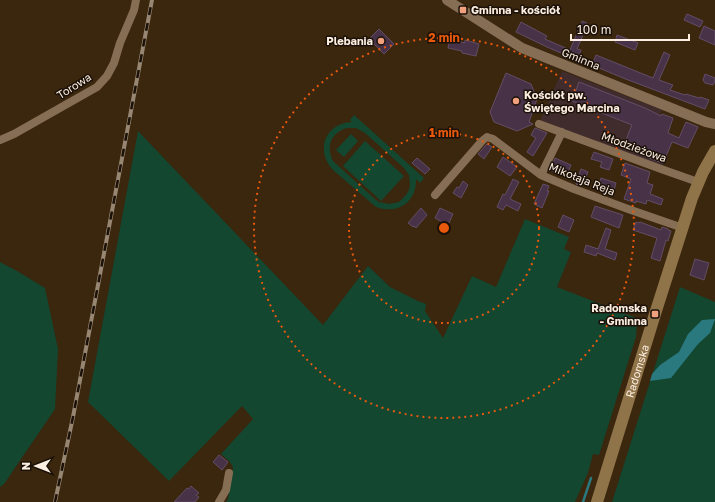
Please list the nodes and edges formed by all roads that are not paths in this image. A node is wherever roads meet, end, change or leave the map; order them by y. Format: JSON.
{"nodes":[{"id":1,"x":136,"y":0,"type":"edge"},
{"id":2,"x":447,"y":0,"type":"edge"},
{"id":3,"x":539,"y":124,"type":"dead end"},
{"id":4,"x":715,"y":124,"type":"edge"},
{"id":5,"x":562,"y":132,"type":"junction"},
{"id":6,"x":0,"y":140,"type":"edge"},
{"id":7,"x":715,"y":151,"type":"edge"},
{"id":8,"x":541,"y":175,"type":"junction"},
{"id":9,"x":698,"y":182,"type":"junction"},
{"id":10,"x":435,"y":194,"type":"dead end"},
{"id":11,"x":683,"y":228,"type":"junction"},
{"id":12,"x":229,"y":473,"type":"dead end"},
{"id":13,"x":219,"y":502,"type":"edge"},
{"id":14,"x":597,"y":502,"type":"edge"}],
"edges":[{"from":1,"to":6,"type":"street","name":"Torowa"},
{"from":2,"to":4,"type":"street","name":"Gminna"},
{"from":3,"to":5,"type":"street","name":"Młodzieżowa"},
{"from":5,"to":8,"type":"street"},
{"from":5,"to":9,"type":"street","name":"Młodzieżowa"},
{"from":7,"to":9,"type":"main road","name":"Radomska"},
{"from":8,"to":10,"type":"street","name":"Mikołaja Reja"},
{"from":8,"to":11,"type":"street","name":"Mikołaja Reja"},
{"from":9,"to":11,"type":"main road","name":"Radomska"},
{"from":11,"to":14,"type":"main road","name":"Radomska"},
{"from":12,"to":13,"type":"street"}]}
